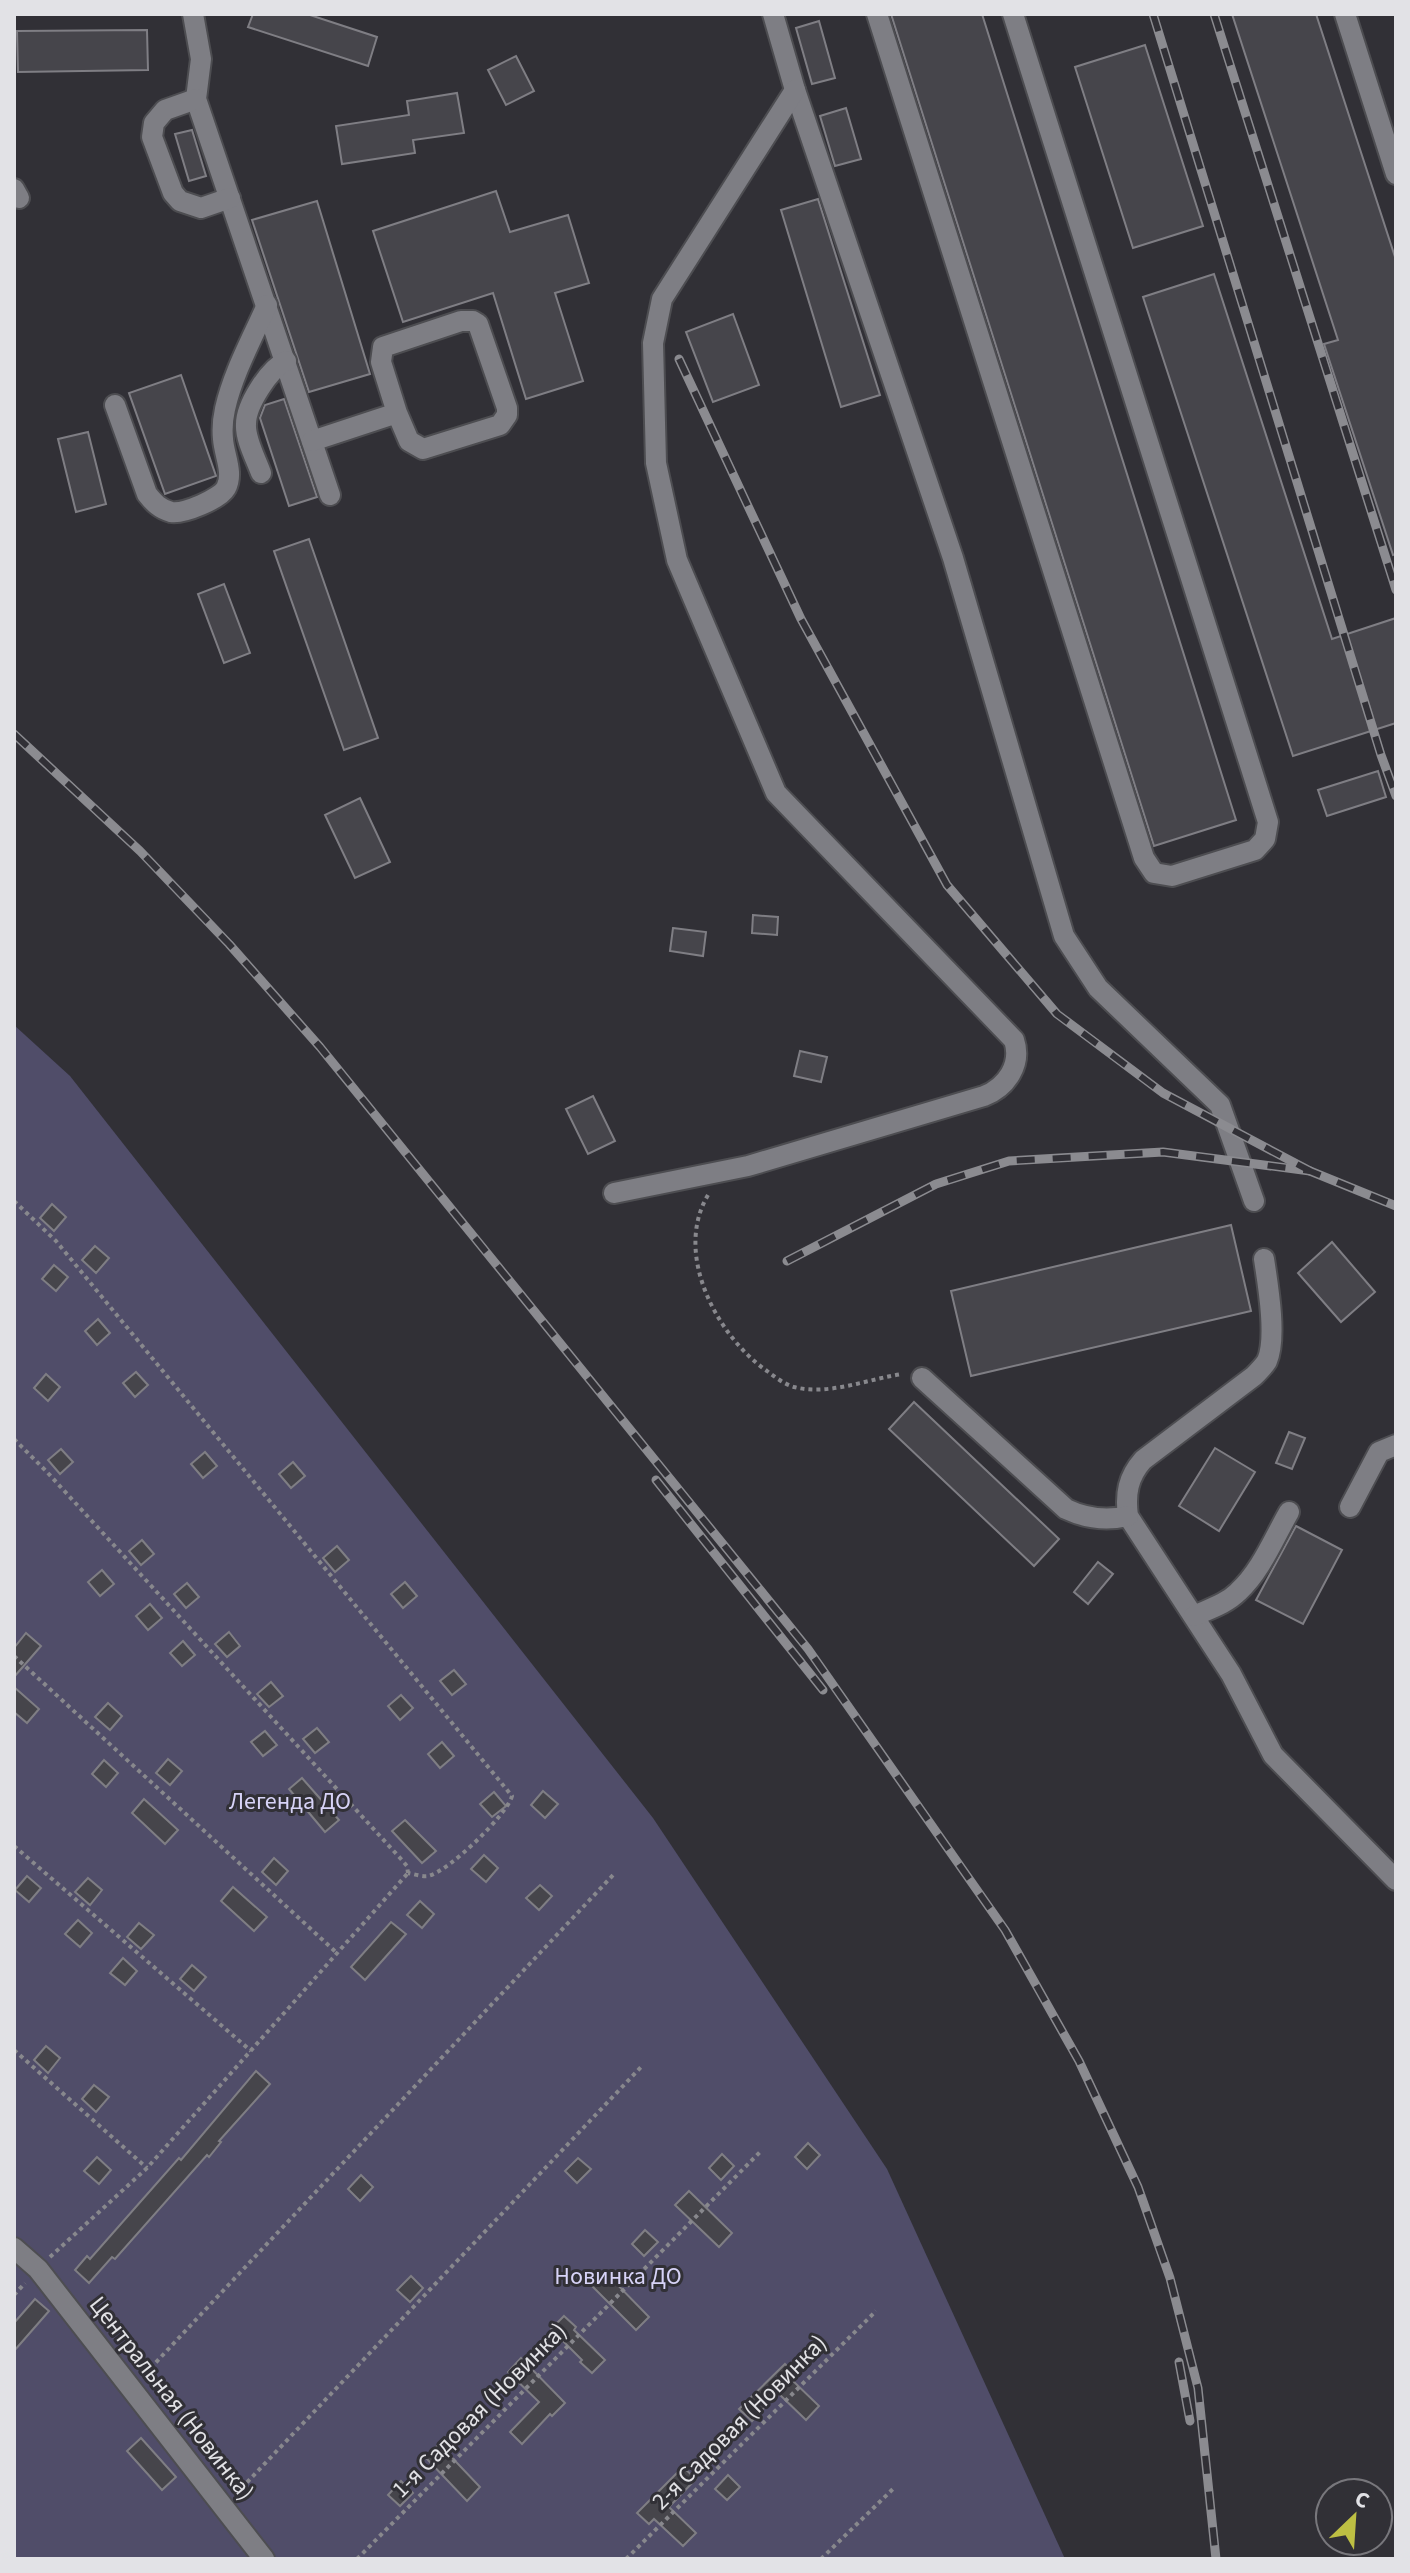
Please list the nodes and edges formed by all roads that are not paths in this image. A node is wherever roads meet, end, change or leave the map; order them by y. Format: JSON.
{"nodes":[{"id":1,"x":193,"y":14,"type":"edge"},
{"id":2,"x":773,"y":14,"type":"edge"},
{"id":3,"x":877,"y":14,"type":"edge"},
{"id":4,"x":1013,"y":14,"type":"edge"},
{"id":5,"x":1345,"y":14,"type":"edge"},
{"id":6,"x":795,"y":90,"type":"junction"},
{"id":7,"x":196,"y":99,"type":"junction"},
{"id":8,"x":1396,"y":174,"type":"edge"},
{"id":9,"x":230,"y":198,"type":"junction"},
{"id":10,"x":267,"y":305,"type":"junction"},
{"id":11,"x":286,"y":361,"type":"junction"},
{"id":12,"x":115,"y":405,"type":"dead end"},
{"id":13,"x":397,"y":413,"type":"junction"},
{"id":14,"x":312,"y":441,"type":"junction"},
{"id":15,"x":261,"y":473,"type":"dead end"},
{"id":16,"x":330,"y":495,"type":"dead end"},
{"id":17,"x":614,"y":1193,"type":"dead end"},
{"id":18,"x":1254,"y":1201,"type":"dead end"},
{"id":19,"x":1264,"y":1259,"type":"dead end"},
{"id":20,"x":922,"y":1378,"type":"road end"},
{"id":21,"x":1396,"y":1445,"type":"edge"},
{"id":22,"x":1350,"y":1507,"type":"dead end"},
{"id":23,"x":1289,"y":1512,"type":"dead end"},
{"id":24,"x":1128,"y":1516,"type":"junction"},
{"id":25,"x":1194,"y":1616,"type":"junction"},
{"id":26,"x":1396,"y":1880,"type":"edge"},
{"id":27,"x":14,"y":2248,"type":"edge"},
{"id":28,"x":264,"y":2559,"type":"edge"}],
"edges":[{"from":1,"to":7,"type":"lane"},
{"from":2,"to":6,"type":"lane"},
{"from":3,"to":4,"type":"lane"},
{"from":5,"to":8,"type":"lane"},
{"from":6,"to":17,"type":"lane"},
{"from":6,"to":18,"type":"lane"},
{"from":7,"to":9,"type":"lane"},
{"from":7,"to":9,"type":"lane"},
{"from":9,"to":10,"type":"lane"},
{"from":10,"to":11,"type":"lane"},
{"from":10,"to":12,"type":"lane"},
{"from":11,"to":14,"type":"lane"},
{"from":11,"to":15,"type":"lane"},
{"from":13,"to":13,"type":"lane"},
{"from":13,"to":14,"type":"lane"},
{"from":14,"to":16,"type":"lane"},
{"from":19,"to":24,"type":"lane"},
{"from":20,"to":24,"type":"lane"},
{"from":21,"to":22,"type":"lane"},
{"from":23,"to":25,"type":"lane"},
{"from":24,"to":25,"type":"lane"},
{"from":25,"to":26,"type":"lane"},
{"from":27,"to":28,"type":"lane","name":"Центральная (Новинка)"}]}
